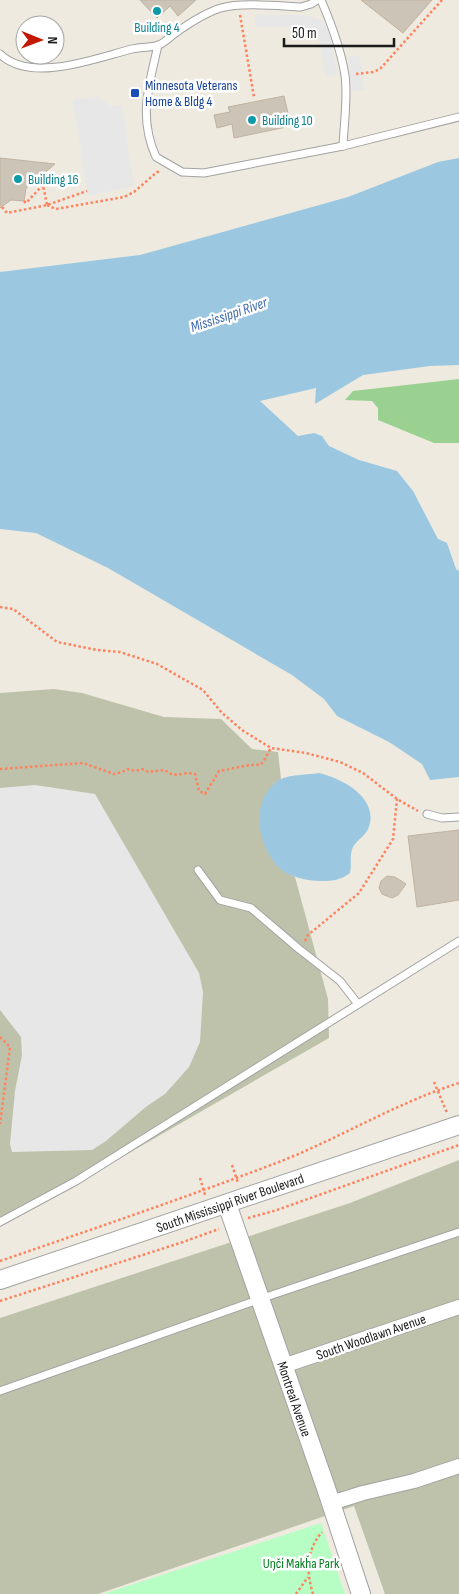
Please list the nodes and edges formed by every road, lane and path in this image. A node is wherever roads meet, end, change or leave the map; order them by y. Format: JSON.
{"nodes":[{"id":1,"x":319,"y":0,"type":"edge"},
{"id":2,"x":442,"y":0,"type":"edge"},
{"id":3,"x":238,"y":6,"type":"junction"},
{"id":4,"x":158,"y":46,"type":"junction"},
{"id":5,"x":0,"y":54,"type":"edge"},
{"id":6,"x":344,"y":75,"type":"junction"},
{"id":7,"x":254,"y":97,"type":"dead end"},
{"id":8,"x":459,"y":117,"type":"edge"},
{"id":9,"x":343,"y":146,"type":"junction"},
{"id":10,"x":87,"y":191,"type":"dead end"},
{"id":11,"x":24,"y":201,"type":"dead end"},
{"id":12,"x":47,"y":205,"type":"junction"},
{"id":13,"x":2,"y":206,"type":"dead end"},
{"id":14,"x":0,"y":607,"type":"edge"},
{"id":15,"x":271,"y":748,"type":"junction"},
{"id":16,"x":0,"y":769,"type":"edge"},
{"id":17,"x":397,"y":800,"type":"junction"},
{"id":18,"x":427,"y":814,"type":"joint"},
{"id":19,"x":459,"y":817,"type":"edge"},
{"id":20,"x":198,"y":870,"type":"dead end"},
{"id":21,"x":459,"y":941,"type":"edge"},
{"id":22,"x":300,"y":949,"type":"junction"},
{"id":23,"x":358,"y":1004,"type":"junction"},
{"id":24,"x":0,"y":1037,"type":"edge"},
{"id":25,"x":434,"y":1082,"type":"dead end"},
{"id":26,"x":459,"y":1083,"type":"edge"},
{"id":27,"x":439,"y":1089,"type":"junction"},
{"id":28,"x":0,"y":1124,"type":"edge"},
{"id":29,"x":459,"y":1125,"type":"edge"},
{"id":30,"x":232,"y":1165,"type":"dead end"},
{"id":31,"x":236,"y":1177,"type":"junction"},
{"id":32,"x":200,"y":1178,"type":"dead end"},
{"id":33,"x":204,"y":1190,"type":"junction"},
{"id":34,"x":227,"y":1204,"type":"junction"},
{"id":35,"x":0,"y":1222,"type":"edge"},
{"id":36,"x":459,"y":1232,"type":"edge"},
{"id":37,"x":0,"y":1261,"type":"edge"},
{"id":38,"x":0,"y":1280,"type":"edge"},
{"id":39,"x":260,"y":1299,"type":"junction"},
{"id":40,"x":459,"y":1307,"type":"edge"},
{"id":41,"x":283,"y":1366,"type":"junction"},
{"id":42,"x":0,"y":1391,"type":"edge"},
{"id":43,"x":459,"y":1466,"type":"edge"},
{"id":44,"x":331,"y":1503,"type":"junction"},
{"id":45,"x":322,"y":1532,"type":"dead end"},
{"id":46,"x":308,"y":1577,"type":"junction"},
{"id":47,"x":296,"y":1594,"type":"edge"},
{"id":48,"x":313,"y":1594,"type":"edge"},
{"id":49,"x":361,"y":1594,"type":"edge"}],
"edges":[{"from":1,"to":3,"type":"lane"},
{"from":1,"to":6,"type":"lane"},
{"from":2,"to":6,"type":"path"},
{"from":3,"to":4,"type":"lane"},
{"from":3,"to":7,"type":"path"},
{"from":4,"to":5,"type":"lane"},
{"from":4,"to":9,"type":"lane"},
{"from":6,"to":9,"type":"lane"},
{"from":8,"to":9,"type":"lane"},
{"from":10,"to":12,"type":"path"},
{"from":11,"to":12,"type":"path"},
{"from":12,"to":13,"type":"path"},
{"from":14,"to":15,"type":"path"},
{"from":15,"to":16,"type":"path"},
{"from":15,"to":17,"type":"path"},
{"from":17,"to":18,"type":"path"},
{"from":17,"to":22,"type":"path"},
{"from":18,"to":19,"type":"lane"},
{"from":20,"to":22,"type":"lane"},
{"from":21,"to":23,"type":"lane"},
{"from":22,"to":23,"type":"lane"},
{"from":23,"to":35,"type":"lane"},
{"from":24,"to":28,"type":"path"},
{"from":25,"to":27,"type":"path"},
{"from":26,"to":27,"type":"path"},
{"from":27,"to":31,"type":"path"},
{"from":29,"to":34,"type":"street","name":"South Mississippi River Boulevard"},
{"from":30,"to":31,"type":"path"},
{"from":31,"to":33,"type":"path"},
{"from":32,"to":33,"type":"path"},
{"from":33,"to":37,"type":"path"},
{"from":34,"to":38,"type":"street","name":"South Mississippi River Boulevard"},
{"from":34,"to":39,"type":"street","name":"Montreal Avenue"},
{"from":36,"to":39,"type":"lane"},
{"from":39,"to":41,"type":"street","name":"Montreal Avenue"},
{"from":39,"to":42,"type":"lane"},
{"from":40,"to":41,"type":"street","name":"South Woodlawn Avenue"},
{"from":41,"to":44,"type":"street","name":"Montreal Avenue"},
{"from":43,"to":44,"type":"street"},
{"from":44,"to":49,"type":"street","name":"Montreal Avenue"},
{"from":45,"to":46,"type":"path"},
{"from":46,"to":47,"type":"path"},
{"from":46,"to":48,"type":"path"}]}
